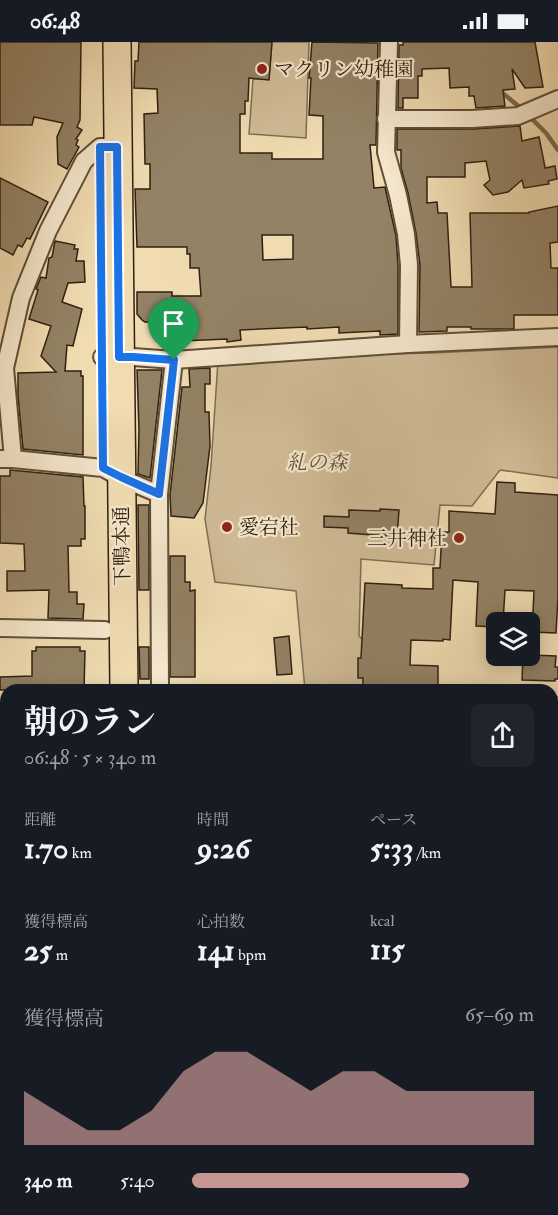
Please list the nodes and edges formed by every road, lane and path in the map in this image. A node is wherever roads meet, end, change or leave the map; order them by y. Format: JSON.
{"nodes":[{"id":1,"x":100,"y":42,"type":"edge"},
{"id":2,"x":117,"y":42,"type":"edge"},
{"id":3,"x":389,"y":42,"type":"edge"},
{"id":4,"x":558,"y":99,"type":"edge"},
{"id":5,"x":386,"y":119,"type":"junction"},
{"id":6,"x":109,"y":147,"type":"junction"},
{"id":7,"x":558,"y":337,"type":"edge"},
{"id":8,"x":408,"y":344,"type":"junction"},
{"id":9,"x":111,"y":357,"type":"junction"},
{"id":10,"x":174,"y":360,"type":"junction"},
{"id":11,"x":6,"y":459,"type":"edge"},
{"id":12,"x":112,"y":473,"type":"junction"},
{"id":13,"x":159,"y":494,"type":"junction"},
{"id":14,"x":0,"y":628,"type":"edge"},
{"id":15,"x":105,"y":630,"type":"junction"},
{"id":16,"x":105,"y":684,"type":"edge"},
{"id":17,"x":124,"y":684,"type":"edge"},
{"id":18,"x":160,"y":684,"type":"edge"}],
"edges":[{"from":1,"to":6,"type":"main road","name":"下鴨本通"},
{"from":2,"to":6,"type":"main road","name":"下鴨本通"},
{"from":3,"to":5,"type":"street"},
{"from":4,"to":5,"type":"street"},
{"from":5,"to":8,"type":"street"},
{"from":6,"to":9,"type":"main road","name":"下鴨本通"},
{"from":6,"to":11,"type":"street"},
{"from":7,"to":8,"type":"street"},
{"from":8,"to":10,"type":"street"},
{"from":9,"to":10,"type":"street"},
{"from":9,"to":12,"type":"main road","name":"下鴨本通"},
{"from":10,"to":13,"type":"street"},
{"from":11,"to":12,"type":"street"},
{"from":12,"to":13,"type":"street"},
{"from":12,"to":15,"type":"main road","name":"下鴨本通"},
{"from":12,"to":17,"type":"main road","name":"下鴨本通"},
{"from":13,"to":18,"type":"street"},
{"from":14,"to":15,"type":"street"},
{"from":15,"to":16,"type":"main road","name":"下鴨本通"}]}
